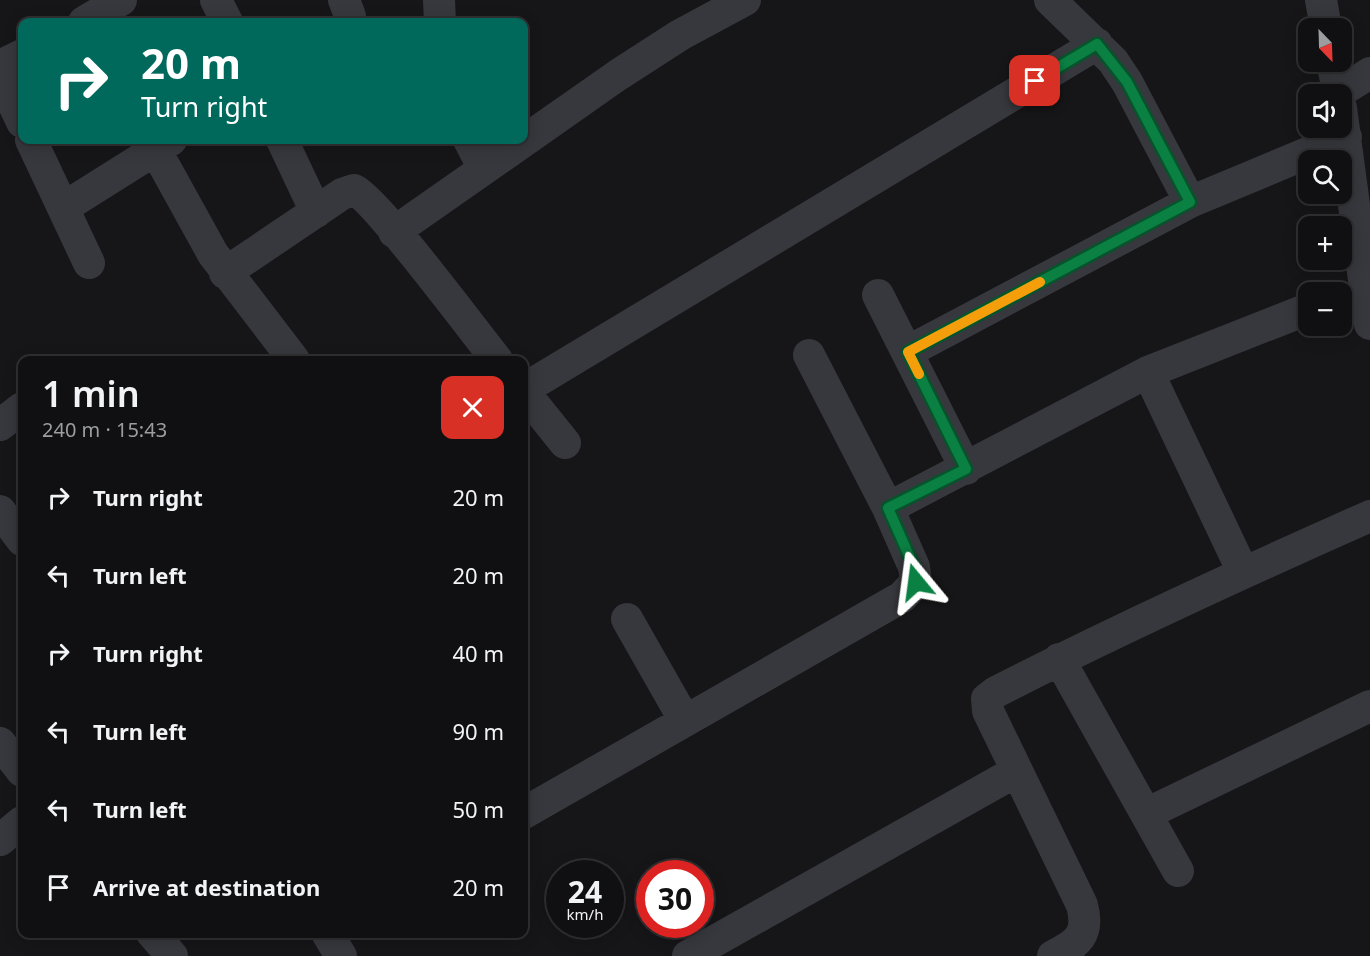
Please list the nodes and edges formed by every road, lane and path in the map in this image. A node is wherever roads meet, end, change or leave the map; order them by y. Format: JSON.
{"nodes":[{"id":1,"x":121,"y":0,"type":"edge"},
{"id":2,"x":216,"y":0,"type":"edge"},
{"id":3,"x":344,"y":0,"type":"edge"},
{"id":4,"x":439,"y":0,"type":"edge"},
{"id":5,"x":744,"y":0,"type":"edge"},
{"id":6,"x":1050,"y":0,"type":"edge"},
{"id":7,"x":1321,"y":0,"type":"edge"},
{"id":8,"x":89,"y":16,"type":"edge"},
{"id":9,"x":225,"y":18,"type":"edge"},
{"id":10,"x":350,"y":18,"type":"edge"},
{"id":11,"x":441,"y":18,"type":"edge"},
{"id":12,"x":1324,"y":18,"type":"edge"},
{"id":13,"x":1097,"y":44,"type":"junction"},
{"id":14,"x":18,"y":57,"type":"edge"},
{"id":15,"x":0,"y":66,"type":"edge"},
{"id":16,"x":1370,"y":73,"type":"edge"},
{"id":17,"x":0,"y":75,"type":"edge"},
{"id":18,"x":1352,"y":95,"type":"edge"},
{"id":19,"x":18,"y":113,"type":"edge"},
{"id":20,"x":1298,"y":135,"type":"edge"},
{"id":21,"x":528,"y":138,"type":"edge"},
{"id":22,"x":1343,"y":138,"type":"edge"},
{"id":23,"x":33,"y":144,"type":"edge"},
{"id":24,"x":158,"y":144,"type":"edge"},
{"id":25,"x":160,"y":144,"type":"edge"},
{"id":26,"x":284,"y":144,"type":"edge"},
{"id":27,"x":471,"y":144,"type":"edge"},
{"id":28,"x":520,"y":144,"type":"edge"},
{"id":29,"x":484,"y":169,"type":"junction"},
{"id":30,"x":1190,"y":202,"type":"junction"},
{"id":31,"x":63,"y":208,"type":"junction"},
{"id":32,"x":316,"y":212,"type":"junction"},
{"id":33,"x":394,"y":232,"type":"junction"},
{"id":34,"x":89,"y":263,"type":"dead end"},
{"id":35,"x":225,"y":273,"type":"junction"},
{"id":36,"x":1351,"y":282,"type":"edge"},
{"id":37,"x":1352,"y":291,"type":"edge"},
{"id":38,"x":878,"y":295,"type":"dead end"},
{"id":39,"x":1298,"y":313,"type":"edge"},
{"id":40,"x":1370,"y":324,"type":"edge"},
{"id":41,"x":908,"y":352,"type":"junction"},
{"id":42,"x":809,"y":355,"type":"dead end"},
{"id":43,"x":291,"y":356,"type":"edge"},
{"id":44,"x":494,"y":356,"type":"edge"},
{"id":45,"x":1148,"y":372,"type":"junction"},
{"id":46,"x":528,"y":389,"type":"edge"},
{"id":47,"x":528,"y":396,"type":"edge"},
{"id":48,"x":18,"y":411,"type":"edge"},
{"id":49,"x":0,"y":425,"type":"edge"},
{"id":50,"x":565,"y":443,"type":"dead end"},
{"id":51,"x":966,"y":469,"type":"junction"},
{"id":52,"x":888,"y":508,"type":"junction"},
{"id":53,"x":0,"y":511,"type":"edge"},
{"id":54,"x":1370,"y":516,"type":"edge"},
{"id":55,"x":18,"y":535,"type":"edge"},
{"id":56,"x":1243,"y":572,"type":"junction"},
{"id":57,"x":627,"y":619,"type":"dead end"},
{"id":58,"x":1059,"y":659,"type":"junction"},
{"id":59,"x":1370,"y":706,"type":"edge"},
{"id":60,"x":685,"y":721,"type":"junction"},
{"id":61,"x":0,"y":743,"type":"edge"},
{"id":62,"x":18,"y":766,"type":"edge"},
{"id":63,"x":1017,"y":771,"type":"junction"},
{"id":64,"x":528,"y":811,"type":"edge"},
{"id":65,"x":1146,"y":813,"type":"junction"},
{"id":66,"x":18,"y":825,"type":"edge"},
{"id":67,"x":0,"y":840,"type":"edge"},
{"id":68,"x":1178,"y":871,"type":"dead end"},
{"id":69,"x":156,"y":938,"type":"edge"},
{"id":70,"x":330,"y":938,"type":"edge"},
{"id":71,"x":172,"y":956,"type":"edge"},
{"id":72,"x":342,"y":956,"type":"edge"},
{"id":73,"x":688,"y":956,"type":"edge"},
{"id":74,"x":1053,"y":956,"type":"edge"}],
"edges":[{"from":1,"to":8,"type":"street"},
{"from":2,"to":9,"type":"street"},
{"from":3,"to":10,"type":"street"},
{"from":4,"to":11,"type":"street"},
{"from":5,"to":21,"type":"street"},
{"from":6,"to":13,"type":"street"},
{"from":7,"to":12,"type":"street"},
{"from":13,"to":30,"type":"street"},
{"from":13,"to":46,"type":"street"},
{"from":14,"to":15,"type":"street"},
{"from":16,"to":18,"type":"street"},
{"from":17,"to":19,"type":"street"},
{"from":20,"to":30,"type":"street"},
{"from":22,"to":36,"type":"street"},
{"from":23,"to":31,"type":"street"},
{"from":24,"to":31,"type":"street"},
{"from":25,"to":35,"type":"street"},
{"from":26,"to":32,"type":"street"},
{"from":27,"to":29,"type":"street"},
{"from":28,"to":29,"type":"street"},
{"from":29,"to":33,"type":"street"},
{"from":30,"to":41,"type":"street"},
{"from":31,"to":34,"type":"street"},
{"from":32,"to":33,"type":"street"},
{"from":32,"to":35,"type":"street"},
{"from":33,"to":44,"type":"street"},
{"from":35,"to":43,"type":"street"},
{"from":37,"to":40,"type":"street"},
{"from":38,"to":41,"type":"street"},
{"from":39,"to":45,"type":"street"},
{"from":41,"to":51,"type":"street"},
{"from":42,"to":52,"type":"street"},
{"from":45,"to":51,"type":"street"},
{"from":45,"to":56,"type":"street"},
{"from":47,"to":50,"type":"street"},
{"from":48,"to":49,"type":"street"},
{"from":51,"to":52,"type":"street"},
{"from":52,"to":60,"type":"street"},
{"from":53,"to":55,"type":"street"},
{"from":54,"to":56,"type":"street"},
{"from":56,"to":58,"type":"street"},
{"from":57,"to":60,"type":"street"},
{"from":58,"to":63,"type":"street"},
{"from":58,"to":65,"type":"street"},
{"from":59,"to":65,"type":"street"},
{"from":60,"to":64,"type":"street"},
{"from":61,"to":62,"type":"street"},
{"from":63,"to":73,"type":"street"},
{"from":63,"to":74,"type":"street"},
{"from":65,"to":68,"type":"street"},
{"from":66,"to":67,"type":"street"},
{"from":69,"to":71,"type":"street"},
{"from":70,"to":72,"type":"street"}]}
